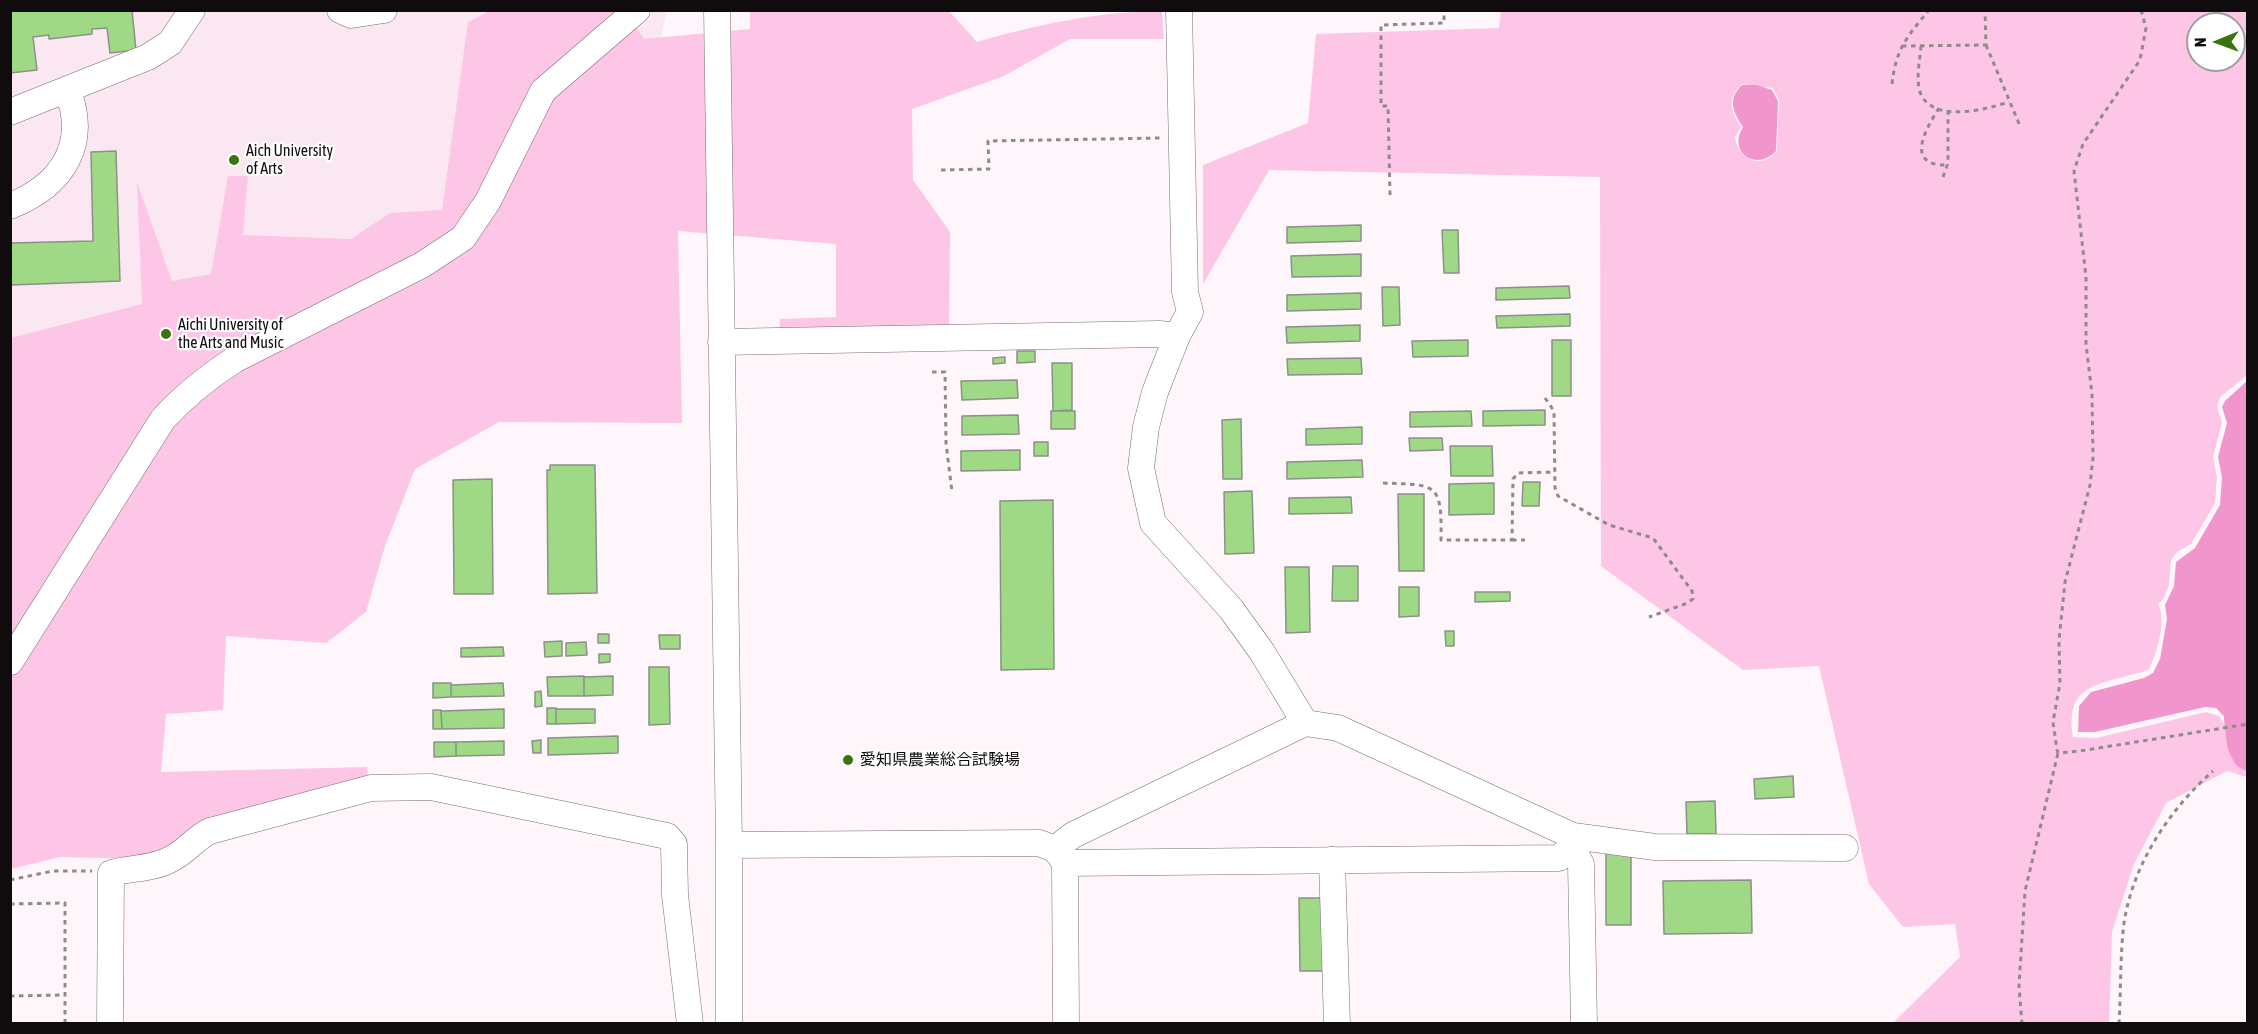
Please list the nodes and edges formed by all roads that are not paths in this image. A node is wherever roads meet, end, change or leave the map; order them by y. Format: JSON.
{"nodes":[{"id":1,"x":192,"y":10,"type":"edge"},
{"id":2,"x":339,"y":10,"type":"edge"},
{"id":3,"x":384,"y":10,"type":"edge"},
{"id":4,"x":637,"y":10,"type":"edge"},
{"id":5,"x":717,"y":10,"type":"edge"},
{"id":6,"x":1179,"y":10,"type":"edge"},
{"id":7,"x":67,"y":88,"type":"junction"},
{"id":8,"x":10,"y":112,"type":"edge"},
{"id":9,"x":10,"y":206,"type":"edge"},
{"id":10,"x":1177,"y":336,"type":"junction"},
{"id":11,"x":721,"y":342,"type":"junction"},
{"id":12,"x":10,"y":662,"type":"edge"},
{"id":13,"x":1305,"y":723,"type":"junction"},
{"id":14,"x":1573,"y":841,"type":"junction"},
{"id":15,"x":729,"y":845,"type":"junction"},
{"id":16,"x":1845,"y":848,"type":"dead end"},
{"id":17,"x":1060,"y":856,"type":"junction"},
{"id":18,"x":1341,"y":860,"type":"junction"},
{"id":19,"x":110,"y":1023,"type":"edge"},
{"id":20,"x":690,"y":1023,"type":"edge"},
{"id":21,"x":729,"y":1023,"type":"edge"},
{"id":22,"x":1066,"y":1023,"type":"edge"},
{"id":23,"x":1337,"y":1023,"type":"edge"},
{"id":24,"x":1353,"y":1023,"type":"edge"},
{"id":25,"x":1584,"y":1023,"type":"edge"}],
"edges":[{"from":1,"to":7,"type":"street"},
{"from":2,"to":3,"type":"street"},
{"from":4,"to":12,"type":"street"},
{"from":5,"to":11,"type":"street"},
{"from":6,"to":10,"type":"street"},
{"from":7,"to":8,"type":"street"},
{"from":7,"to":9,"type":"street"},
{"from":10,"to":11,"type":"street"},
{"from":10,"to":13,"type":"street"},
{"from":11,"to":15,"type":"street"},
{"from":13,"to":14,"type":"street"},
{"from":13,"to":17,"type":"street"},
{"from":14,"to":16,"type":"street"},
{"from":14,"to":18,"type":"street"},
{"from":14,"to":25,"type":"street"},
{"from":15,"to":17,"type":"street"},
{"from":15,"to":21,"type":"street"},
{"from":17,"to":18,"type":"street"},
{"from":17,"to":22,"type":"street"},
{"from":18,"to":23,"type":"street"},
{"from":18,"to":24,"type":"street"},
{"from":19,"to":20,"type":"street"}]}
